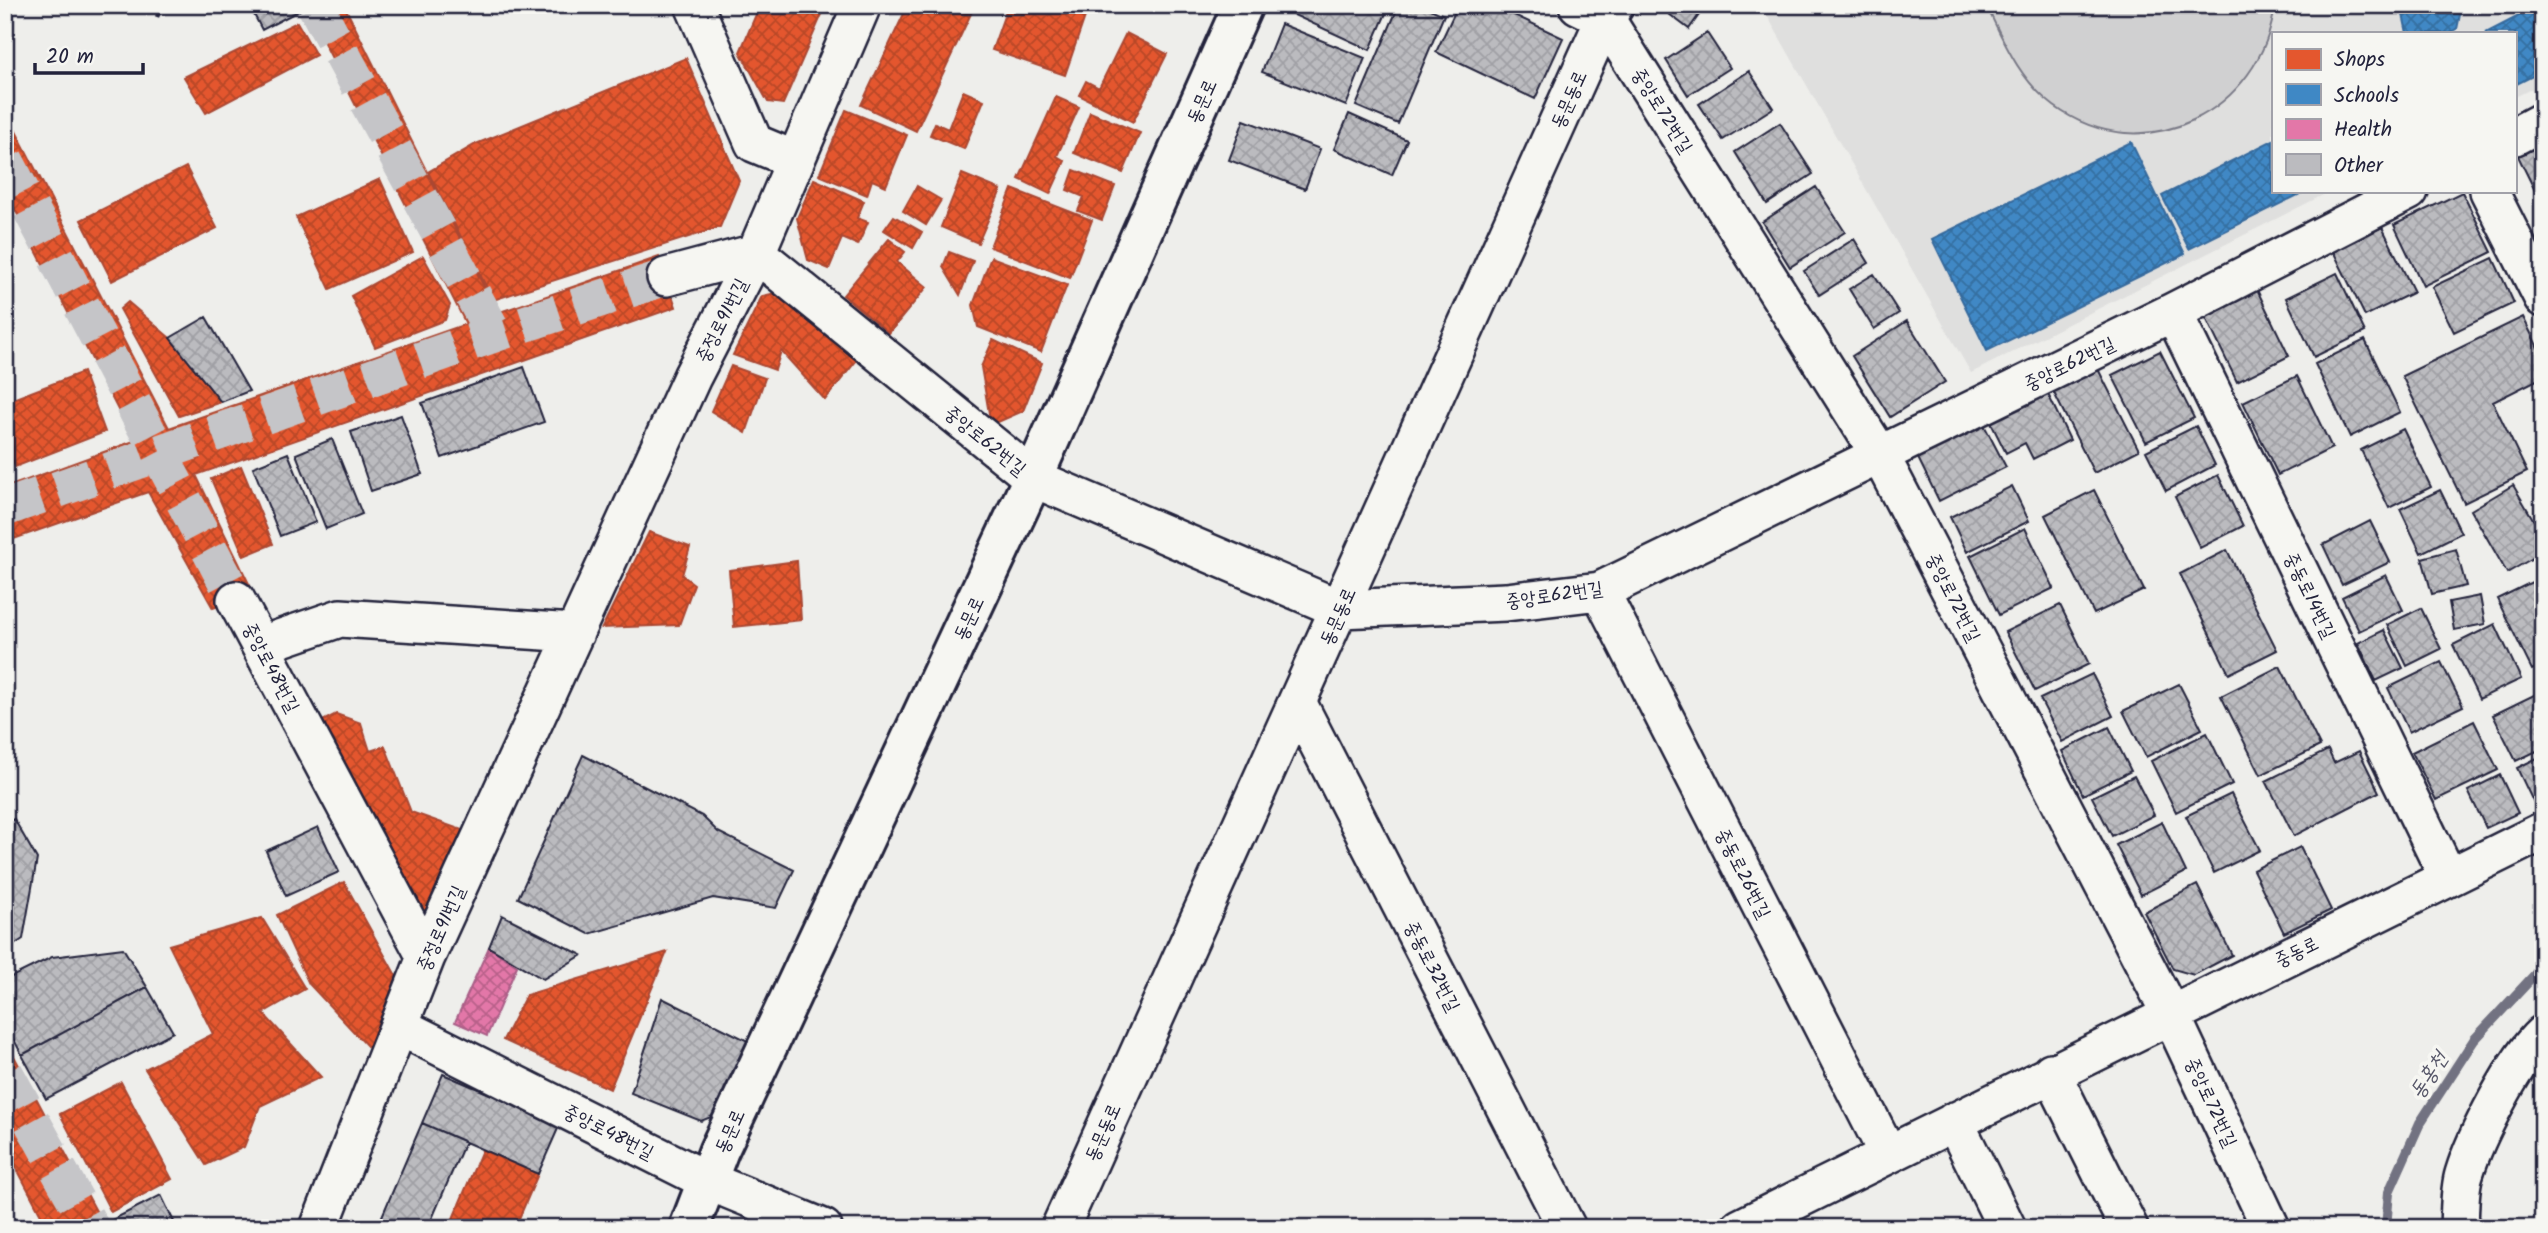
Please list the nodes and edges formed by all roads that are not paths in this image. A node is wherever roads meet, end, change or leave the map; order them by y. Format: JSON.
{"nodes":[{"id":1,"x":694,"y":5,"type":"edge"},
{"id":2,"x":862,"y":5,"type":"edge"},
{"id":3,"x":1243,"y":5,"type":"edge"},
{"id":4,"x":1599,"y":9,"type":"edge"},
{"id":5,"x":2543,"y":121,"type":"edge"},
{"id":6,"x":2516,"y":135,"type":"edge"},
{"id":7,"x":795,"y":160,"type":"junction"},
{"id":8,"x":2407,"y":192,"type":"edge"},
{"id":9,"x":2490,"y":192,"type":"edge"},
{"id":10,"x":755,"y":253,"type":"junction"},
{"id":11,"x":666,"y":277,"type":"tunnel mouth"},
{"id":12,"x":2543,"y":298,"type":"edge"},
{"id":13,"x":2173,"y":312,"type":"junction"},
{"id":14,"x":1881,"y":454,"type":"junction"},
{"id":15,"x":1033,"y":478,"type":"junction"},
{"id":16,"x":1600,"y":591,"type":"junction"},
{"id":17,"x":236,"y":600,"type":"tunnel mouth"},
{"id":18,"x":1340,"y":609,"type":"junction"},
{"id":19,"x":575,"y":633,"type":"junction"},
{"id":20,"x":262,"y":648,"type":"junction"},
{"id":21,"x":1298,"y":704,"type":"junction"},
{"id":22,"x":2543,"y":831,"type":"edge"},
{"id":23,"x":2448,"y":877,"type":"junction"},
{"id":24,"x":426,"y":957,"type":"junction"},
{"id":25,"x":2170,"y":1013,"type":"junction"},
{"id":26,"x":399,"y":1026,"type":"junction"},
{"id":27,"x":2543,"y":1034,"type":"edge"},
{"id":28,"x":2051,"y":1072,"type":"junction"},
{"id":29,"x":1954,"y":1121,"type":"junction"},
{"id":30,"x":1888,"y":1154,"type":"junction"},
{"id":31,"x":708,"y":1181,"type":"junction"},
{"id":32,"x":319,"y":1228,"type":"edge"},
{"id":33,"x":689,"y":1228,"type":"edge"},
{"id":34,"x":823,"y":1228,"type":"edge"},
{"id":35,"x":1060,"y":1228,"type":"edge"},
{"id":36,"x":1567,"y":1228,"type":"edge"},
{"id":37,"x":1740,"y":1228,"type":"edge"},
{"id":38,"x":2007,"y":1228,"type":"edge"},
{"id":39,"x":2129,"y":1228,"type":"edge"},
{"id":40,"x":2271,"y":1228,"type":"edge"},
{"id":41,"x":2459,"y":1228,"type":"edge"}],
"edges":[{"from":1,"to":7,"type":"street"},
{"from":2,"to":7,"type":"street","name":"중정로91번길"},
{"from":3,"to":15,"type":"main road","name":"동문로"},
{"from":4,"to":14,"type":"street","name":"중앙로72번길"},
{"from":4,"to":18,"type":"street","name":"동문동로"},
{"from":5,"to":6,"type":"street"},
{"from":7,"to":10,"type":"street","name":"중정로91번길"},
{"from":8,"to":13,"type":"street","name":"중앙로62번길"},
{"from":9,"to":12,"type":"street"},
{"from":10,"to":11,"type":"street"},
{"from":10,"to":15,"type":"street","name":"중앙로62번길"},
{"from":10,"to":19,"type":"street","name":"중정로91번길"},
{"from":13,"to":14,"type":"street","name":"중앙로62번길"},
{"from":13,"to":23,"type":"street","name":"중동로14번길"},
{"from":14,"to":16,"type":"street","name":"중앙로62번길"},
{"from":14,"to":25,"type":"street","name":"중앙로72번길"},
{"from":15,"to":18,"type":"street","name":"중앙로62번길"},
{"from":15,"to":31,"type":"main road","name":"동문로"},
{"from":16,"to":18,"type":"street","name":"중앙로62번길"},
{"from":16,"to":30,"type":"street","name":"중동로26번길"},
{"from":17,"to":20,"type":"street","name":"중앙로48번길"},
{"from":18,"to":21,"type":"street","name":"동문동로"},
{"from":19,"to":20,"type":"street"},
{"from":19,"to":24,"type":"street","name":"중정로91번길"},
{"from":20,"to":24,"type":"street","name":"중앙로48번길"},
{"from":21,"to":35,"type":"street","name":"동문동로"},
{"from":21,"to":36,"type":"street","name":"중동로32번길"},
{"from":22,"to":23,"type":"street","name":"중동로"},
{"from":23,"to":25,"type":"street","name":"중동로"},
{"from":24,"to":26,"type":"street","name":"중정로91번길"},
{"from":25,"to":28,"type":"street","name":"중동로"},
{"from":25,"to":40,"type":"street","name":"중앙로72번길"},
{"from":26,"to":31,"type":"street","name":"중앙로48번길"},
{"from":26,"to":32,"type":"street","name":"중정로91번길"},
{"from":27,"to":41,"type":"street"},
{"from":28,"to":29,"type":"street","name":"중동로"},
{"from":28,"to":39,"type":"street"},
{"from":29,"to":30,"type":"street","name":"중동로"},
{"from":29,"to":38,"type":"street"},
{"from":30,"to":37,"type":"street","name":"중동로"},
{"from":31,"to":33,"type":"main road","name":"동문로"},
{"from":31,"to":34,"type":"street","name":"중앙로48번길"}]}
